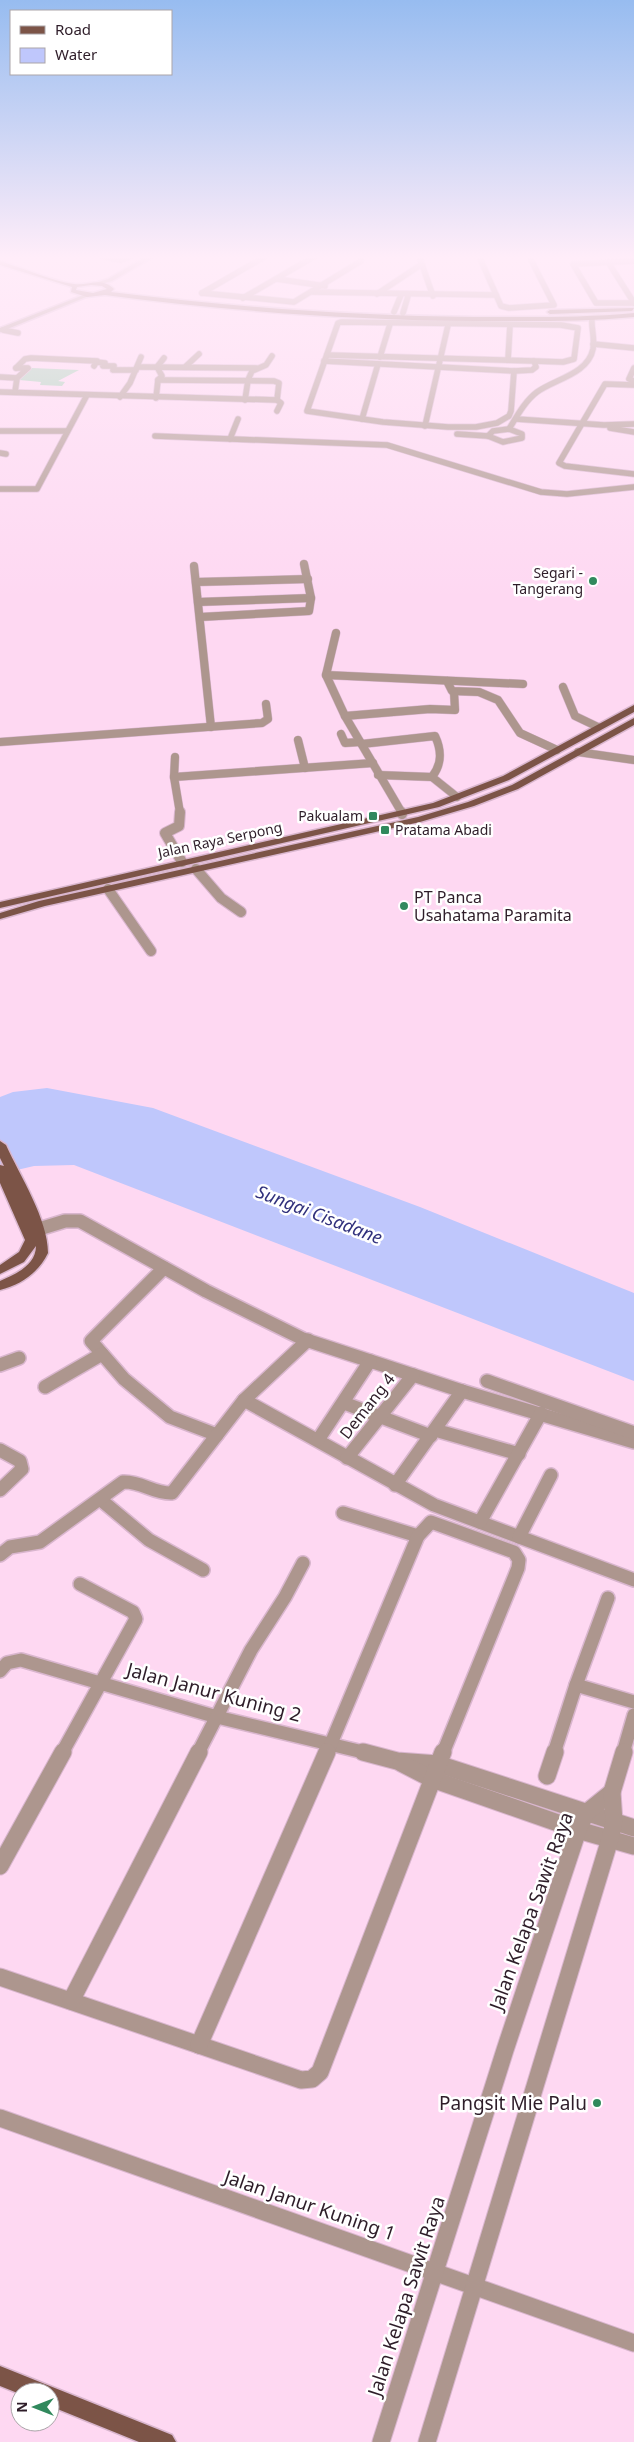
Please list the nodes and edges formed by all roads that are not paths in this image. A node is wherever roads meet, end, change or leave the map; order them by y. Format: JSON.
{"nodes":[{"id":1,"x":28,"y":370,"type":"edge"},
{"id":2,"x":113,"y":370,"type":"edge"},
{"id":3,"x":129,"y":370,"type":"edge"},
{"id":4,"x":137,"y":370,"type":"edge"},
{"id":5,"x":158,"y":370,"type":"edge"},
{"id":6,"x":255,"y":370,"type":"edge"},
{"id":7,"x":321,"y":370,"type":"edge"},
{"id":8,"x":376,"y":370,"type":"edge"},
{"id":9,"x":439,"y":370,"type":"edge"},
{"id":10,"x":504,"y":370,"type":"edge"},
{"id":11,"x":532,"y":370,"type":"edge"},
{"id":12,"x":576,"y":370,"type":"edge"},
{"id":13,"x":514,"y":371,"type":"junction"},
{"id":14,"x":0,"y":377,"type":"edge"},
{"id":15,"x":17,"y":378,"type":"junction"},
{"id":16,"x":206,"y":379,"type":"junction"},
{"id":17,"x":158,"y":380,"type":"junction"},
{"id":18,"x":248,"y":380,"type":"junction"},
{"id":19,"x":632,"y":382,"type":"edge"},
{"id":20,"x":205,"y":386,"type":"dead end"},
{"id":21,"x":0,"y":392,"type":"edge"},
{"id":22,"x":15,"y":392,"type":"junction"},
{"id":23,"x":87,"y":395,"type":"junction"},
{"id":24,"x":120,"y":397,"type":"junction"},
{"id":25,"x":156,"y":398,"type":"junction"},
{"id":26,"x":245,"y":400,"type":"junction"},
{"id":27,"x":277,"y":400,"type":"junction"},
{"id":28,"x":276,"y":411,"type":"dead end"},
{"id":29,"x":517,"y":416,"type":"junction"},
{"id":30,"x":238,"y":419,"type":"dead end"},
{"id":31,"x":362,"y":419,"type":"junction"},
{"id":32,"x":583,"y":423,"type":"junction"},
{"id":33,"x":634,"y":424,"type":"edge"},
{"id":34,"x":604,"y":425,"type":"junction"},
{"id":35,"x":427,"y":429,"type":"junction"},
{"id":36,"x":509,"y":429,"type":"junction"},
{"id":37,"x":0,"y":431,"type":"edge"},
{"id":38,"x":67,"y":431,"type":"junction"},
{"id":39,"x":634,"y":432,"type":"edge"},
{"id":40,"x":155,"y":436,"type":"dead end"},
{"id":41,"x":488,"y":436,"type":"junction"},
{"id":42,"x":230,"y":439,"type":"junction"},
{"id":43,"x":634,"y":474,"type":"edge"},
{"id":44,"x":634,"y":486,"type":"edge"},
{"id":45,"x":0,"y":489,"type":"edge"},
{"id":46,"x":304,"y":564,"type":"dead end"},
{"id":47,"x":194,"y":566,"type":"dead end"},
{"id":48,"x":308,"y":579,"type":"junction"},
{"id":49,"x":196,"y":582,"type":"junction"},
{"id":50,"x":312,"y":598,"type":"junction"},
{"id":51,"x":198,"y":602,"type":"junction"},
{"id":52,"x":200,"y":617,"type":"junction"},
{"id":53,"x":336,"y":633,"type":"dead end"},
{"id":54,"x":326,"y":675,"type":"junction"},
{"id":55,"x":447,"y":680,"type":"junction"},
{"id":56,"x":523,"y":684,"type":"dead end"},
{"id":57,"x":563,"y":687,"type":"dead end"},
{"id":58,"x":454,"y":692,"type":"junction"},
{"id":59,"x":266,"y":704,"type":"dead end"},
{"id":60,"x":634,"y":708,"type":"edge"},
{"id":61,"x":345,"y":716,"type":"junction"},
{"id":62,"x":634,"y":721,"type":"edge"},
{"id":63,"x":211,"y":727,"type":"junction"},
{"id":64,"x":598,"y":727,"type":"junction"},
{"id":65,"x":341,"y":734,"type":"dead end"},
{"id":66,"x":298,"y":740,"type":"dead end"},
{"id":67,"x":0,"y":742,"type":"edge"},
{"id":68,"x":361,"y":743,"type":"junction"},
{"id":69,"x":557,"y":750,"type":"junction"},
{"id":70,"x":578,"y":752,"type":"junction"},
{"id":71,"x":175,"y":757,"type":"dead end"},
{"id":72,"x":634,"y":760,"type":"edge"},
{"id":73,"x":373,"y":763,"type":"junction"},
{"id":74,"x":305,"y":768,"type":"junction"},
{"id":75,"x":378,"y":775,"type":"junction"},
{"id":76,"x":174,"y":777,"type":"junction"},
{"id":77,"x":432,"y":777,"type":"junction"},
{"id":78,"x":457,"y":797,"type":"junction"},
{"id":79,"x":402,"y":814,"type":"junction"},
{"id":80,"x":182,"y":862,"type":"junction"},
{"id":81,"x":196,"y":869,"type":"junction"},
{"id":82,"x":108,"y":888,"type":"junction"},
{"id":83,"x":0,"y":905,"type":"edge"},
{"id":84,"x":241,"y":912,"type":"dead end"},
{"id":85,"x":0,"y":916,"type":"edge"},
{"id":86,"x":151,"y":952,"type":"dead end"},
{"id":87,"x":0,"y":1145,"type":"edge"},
{"id":88,"x":0,"y":1169,"type":"edge"},
{"id":89,"x":32,"y":1225,"type":"junction"},
{"id":90,"x":164,"y":1268,"type":"junction"},
{"id":91,"x":0,"y":1270,"type":"edge"},
{"id":92,"x":5,"y":1284,"type":"edge"},
{"id":93,"x":308,"y":1340,"type":"junction"},
{"id":94,"x":102,"y":1354,"type":"junction"},
{"id":95,"x":19,"y":1358,"type":"dead end"},
{"id":96,"x":370,"y":1361,"type":"junction"},
{"id":97,"x":0,"y":1366,"type":"edge"},
{"id":98,"x":413,"y":1375,"type":"junction"},
{"id":99,"x":487,"y":1381,"type":"dead end"},
{"id":100,"x":45,"y":1387,"type":"dead end"},
{"id":101,"x":462,"y":1391,"type":"junction"},
{"id":102,"x":244,"y":1400,"type":"junction"},
{"id":103,"x":344,"y":1403,"type":"junction"},
{"id":104,"x":541,"y":1413,"type":"junction"},
{"id":105,"x":381,"y":1417,"type":"junction"},
{"id":106,"x":433,"y":1433,"type":"junction"},
{"id":107,"x":634,"y":1433,"type":"edge"},
{"id":108,"x":217,"y":1435,"type":"junction"},
{"id":109,"x":318,"y":1440,"type":"junction"},
{"id":110,"x":634,"y":1442,"type":"edge"},
{"id":111,"x":0,"y":1450,"type":"edge"},
{"id":112,"x":519,"y":1454,"type":"junction"},
{"id":113,"x":347,"y":1458,"type":"junction"},
{"id":114,"x":551,"y":1475,"type":"dead end"},
{"id":115,"x":395,"y":1485,"type":"junction"},
{"id":116,"x":0,"y":1490,"type":"edge"},
{"id":117,"x":100,"y":1500,"type":"junction"},
{"id":118,"x":343,"y":1514,"type":"dead end"},
{"id":119,"x":480,"y":1522,"type":"junction"},
{"id":120,"x":418,"y":1536,"type":"junction"},
{"id":121,"x":519,"y":1537,"type":"junction"},
{"id":122,"x":0,"y":1555,"type":"edge"},
{"id":123,"x":303,"y":1562,"type":"dead end"},
{"id":124,"x":203,"y":1570,"type":"dead end"},
{"id":125,"x":634,"y":1580,"type":"edge"},
{"id":126,"x":80,"y":1584,"type":"dead end"},
{"id":127,"x":608,"y":1598,"type":"dead end"},
{"id":128,"x":0,"y":1671,"type":"edge"},
{"id":129,"x":101,"y":1683,"type":"junction"},
{"id":130,"x":576,"y":1685,"type":"junction"},
{"id":131,"x":634,"y":1702,"type":"edge"},
{"id":132,"x":634,"y":1715,"type":"edge"},
{"id":133,"x":217,"y":1717,"type":"junction"},
{"id":134,"x":331,"y":1743,"type":"junction"},
{"id":135,"x":397,"y":1761,"type":"junction"},
{"id":136,"x":438,"y":1764,"type":"junction"},
{"id":137,"x":547,"y":1776,"type":"dead end"},
{"id":138,"x":432,"y":1779,"type":"junction"},
{"id":139,"x":612,"y":1792,"type":"junction"},
{"id":140,"x":586,"y":1813,"type":"junction"},
{"id":141,"x":614,"y":1822,"type":"junction"},
{"id":142,"x":634,"y":1828,"type":"edge"},
{"id":143,"x":578,"y":1830,"type":"junction"},
{"id":144,"x":610,"y":1839,"type":"junction"},
{"id":145,"x":634,"y":1846,"type":"edge"},
{"id":146,"x":0,"y":1866,"type":"edge"},
{"id":147,"x":0,"y":1977,"type":"edge"},
{"id":148,"x":71,"y":2001,"type":"junction"},
{"id":149,"x":199,"y":2046,"type":"junction"},
{"id":150,"x":0,"y":2118,"type":"edge"},
{"id":151,"x":436,"y":2272,"type":"junction"},
{"id":152,"x":473,"y":2285,"type":"junction"},
{"id":153,"x":634,"y":2343,"type":"edge"},
{"id":154,"x":0,"y":2376,"type":"edge"},
{"id":155,"x":15,"y":2382,"type":"edge"},
{"id":156,"x":60,"y":2400,"type":"edge"},
{"id":157,"x":165,"y":2442,"type":"edge"},
{"id":158,"x":381,"y":2442,"type":"edge"},
{"id":159,"x":426,"y":2442,"type":"edge"}],
"edges":[{"from":1,"to":15,"type":"street"},
{"from":2,"to":3,"type":"street"},
{"from":4,"to":24,"type":"street"},
{"from":5,"to":17,"type":"street"},
{"from":6,"to":18,"type":"street"},
{"from":7,"to":31,"type":"street"},
{"from":8,"to":31,"type":"street"},
{"from":9,"to":35,"type":"street"},
{"from":10,"to":13,"type":"street"},
{"from":11,"to":13,"type":"street"},
{"from":12,"to":29,"type":"street"},
{"from":13,"to":35,"type":"street"},
{"from":14,"to":15,"type":"street"},
{"from":15,"to":22,"type":"street"},
{"from":16,"to":17,"type":"street"},
{"from":16,"to":18,"type":"street"},
{"from":16,"to":20,"type":"street"},
{"from":17,"to":25,"type":"street"},
{"from":18,"to":26,"type":"street"},
{"from":18,"to":27,"type":"street"},
{"from":19,"to":32,"type":"street"},
{"from":21,"to":22,"type":"street"},
{"from":22,"to":23,"type":"street"},
{"from":23,"to":24,"type":"street"},
{"from":23,"to":38,"type":"street"},
{"from":24,"to":25,"type":"street"},
{"from":25,"to":26,"type":"street"},
{"from":26,"to":27,"type":"street"},
{"from":27,"to":28,"type":"street"},
{"from":29,"to":32,"type":"street"},
{"from":29,"to":36,"type":"street"},
{"from":30,"to":42,"type":"street"},
{"from":31,"to":35,"type":"street"},
{"from":32,"to":34,"type":"street"},
{"from":32,"to":43,"type":"street"},
{"from":33,"to":34,"type":"street"},
{"from":34,"to":39,"type":"street"},
{"from":35,"to":41,"type":"street"},
{"from":36,"to":41,"type":"street"},
{"from":36,"to":41,"type":"street"},
{"from":37,"to":38,"type":"street"},
{"from":38,"to":45,"type":"street"},
{"from":40,"to":42,"type":"street"},
{"from":42,"to":44,"type":"street"},
{"from":46,"to":48,"type":"street"},
{"from":47,"to":49,"type":"street"},
{"from":48,"to":49,"type":"street"},
{"from":48,"to":50,"type":"street"},
{"from":49,"to":51,"type":"street"},
{"from":50,"to":51,"type":"street"},
{"from":50,"to":52,"type":"street"},
{"from":51,"to":52,"type":"street"},
{"from":52,"to":63,"type":"street"},
{"from":53,"to":54,"type":"street"},
{"from":54,"to":55,"type":"street"},
{"from":54,"to":61,"type":"street"},
{"from":55,"to":56,"type":"street"},
{"from":55,"to":58,"type":"street"},
{"from":57,"to":64,"type":"street"},
{"from":58,"to":61,"type":"street"},
{"from":58,"to":69,"type":"street"},
{"from":59,"to":63,"type":"street"},
{"from":60,"to":64,"type":"main road","name":"Jalan Raya Serpong"},
{"from":61,"to":68,"type":"street"},
{"from":62,"to":70,"type":"main road","name":"Jalan Raya Serpong"},
{"from":63,"to":67,"type":"street"},
{"from":64,"to":69,"type":"main road","name":"Jalan Raya Serpong"},
{"from":65,"to":68,"type":"street"},
{"from":66,"to":74,"type":"street"},
{"from":68,"to":73,"type":"street"},
{"from":68,"to":77,"type":"street"},
{"from":69,"to":78,"type":"main road","name":"Jalan Raya Serpong"},
{"from":70,"to":72,"type":"street"},
{"from":70,"to":81,"type":"main road","name":"Jalan Raya Serpong"},
{"from":71,"to":76,"type":"street"},
{"from":73,"to":74,"type":"street"},
{"from":73,"to":75,"type":"street"},
{"from":74,"to":76,"type":"street"},
{"from":75,"to":77,"type":"street"},
{"from":75,"to":79,"type":"street"},
{"from":76,"to":80,"type":"street"},
{"from":77,"to":78,"type":"street"},
{"from":78,"to":79,"type":"main road","name":"Jalan Raya Serpong"},
{"from":79,"to":80,"type":"main road","name":"Jalan Raya Serpong"},
{"from":80,"to":83,"type":"main road","name":"Jalan Raya Serpong"},
{"from":81,"to":82,"type":"main road","name":"Jalan Raya Serpong"},
{"from":81,"to":84,"type":"street"},
{"from":82,"to":85,"type":"main road","name":"Jalan Raya Serpong"},
{"from":82,"to":86,"type":"street"},
{"from":87,"to":89,"type":"main road"},
{"from":88,"to":89,"type":"main road"},
{"from":89,"to":90,"type":"street"},
{"from":89,"to":91,"type":"main road"},
{"from":89,"to":92,"type":"main road"},
{"from":90,"to":93,"type":"street"},
{"from":90,"to":94,"type":"street"},
{"from":91,"to":92,"type":"main road"},
{"from":93,"to":96,"type":"street"},
{"from":93,"to":102,"type":"street"},
{"from":94,"to":100,"type":"street"},
{"from":94,"to":108,"type":"street"},
{"from":95,"to":97,"type":"street"},
{"from":96,"to":98,"type":"street"},
{"from":96,"to":103,"type":"street"},
{"from":98,"to":101,"type":"street"},
{"from":98,"to":105,"type":"street","name":"Demang 4"},
{"from":99,"to":107,"type":"street"},
{"from":101,"to":104,"type":"street"},
{"from":101,"to":106,"type":"street"},
{"from":102,"to":108,"type":"street"},
{"from":102,"to":109,"type":"street"},
{"from":103,"to":105,"type":"street"},
{"from":103,"to":109,"type":"street"},
{"from":104,"to":110,"type":"street"},
{"from":104,"to":112,"type":"street"},
{"from":105,"to":106,"type":"street"},
{"from":105,"to":113,"type":"street","name":"Demang 4"},
{"from":106,"to":112,"type":"street"},
{"from":106,"to":115,"type":"street"},
{"from":108,"to":117,"type":"street"},
{"from":109,"to":113,"type":"street"},
{"from":111,"to":116,"type":"street"},
{"from":112,"to":119,"type":"street"},
{"from":113,"to":115,"type":"street"},
{"from":114,"to":121,"type":"street"},
{"from":115,"to":119,"type":"street"},
{"from":117,"to":122,"type":"street"},
{"from":117,"to":124,"type":"street"},
{"from":118,"to":120,"type":"street"},
{"from":119,"to":121,"type":"street"},
{"from":120,"to":134,"type":"street"},
{"from":120,"to":136,"type":"street"},
{"from":121,"to":125,"type":"street"},
{"from":123,"to":133,"type":"street"},
{"from":126,"to":129,"type":"street"},
{"from":127,"to":130,"type":"street"},
{"from":128,"to":129,"type":"street","name":"Jalan Janur Kuning 2"},
{"from":129,"to":133,"type":"street","name":"Jalan Janur Kuning 2"},
{"from":129,"to":146,"type":"street"},
{"from":130,"to":131,"type":"street"},
{"from":130,"to":137,"type":"street"},
{"from":132,"to":139,"type":"street"},
{"from":133,"to":134,"type":"street","name":"Jalan Janur Kuning 2"},
{"from":133,"to":148,"type":"street"},
{"from":134,"to":135,"type":"street","name":"Jalan Janur Kuning 2"},
{"from":134,"to":149,"type":"street"},
{"from":135,"to":136,"type":"street","name":"Jalan Janur Kuning 2"},
{"from":135,"to":138,"type":"street","name":"Jalan Janur Kuning 2"},
{"from":136,"to":138,"type":"street"},
{"from":136,"to":140,"type":"street","name":"Jalan Janur Kuning 2"},
{"from":138,"to":143,"type":"street","name":"Jalan Janur Kuning 2"},
{"from":138,"to":149,"type":"street"},
{"from":139,"to":140,"type":"street","name":"Jalan Kelapa Sawit Raya"},
{"from":139,"to":141,"type":"street"},
{"from":140,"to":141,"type":"street","name":"Jalan Janur Kuning 2"},
{"from":140,"to":143,"type":"street","name":"Jalan Kelapa Sawit Raya"},
{"from":141,"to":142,"type":"street","name":"Jalan Janur Kuning 2"},
{"from":141,"to":144,"type":"street"},
{"from":143,"to":144,"type":"street","name":"Jalan Janur Kuning 2"},
{"from":143,"to":151,"type":"street","name":"Jalan Kelapa Sawit Raya"},
{"from":144,"to":145,"type":"street","name":"Jalan Janur Kuning 2"},
{"from":144,"to":152,"type":"street"},
{"from":147,"to":148,"type":"street"},
{"from":148,"to":149,"type":"street"},
{"from":150,"to":151,"type":"street","name":"Jalan Janur Kuning 1"},
{"from":151,"to":152,"type":"street","name":"Jalan Janur Kuning 1"},
{"from":151,"to":158,"type":"street","name":"Jalan Kelapa Sawit Raya"},
{"from":152,"to":153,"type":"street","name":"Jalan Janur Kuning 1"},
{"from":152,"to":159,"type":"street"},
{"from":154,"to":155,"type":"main road"},
{"from":156,"to":157,"type":"main road"}]}
